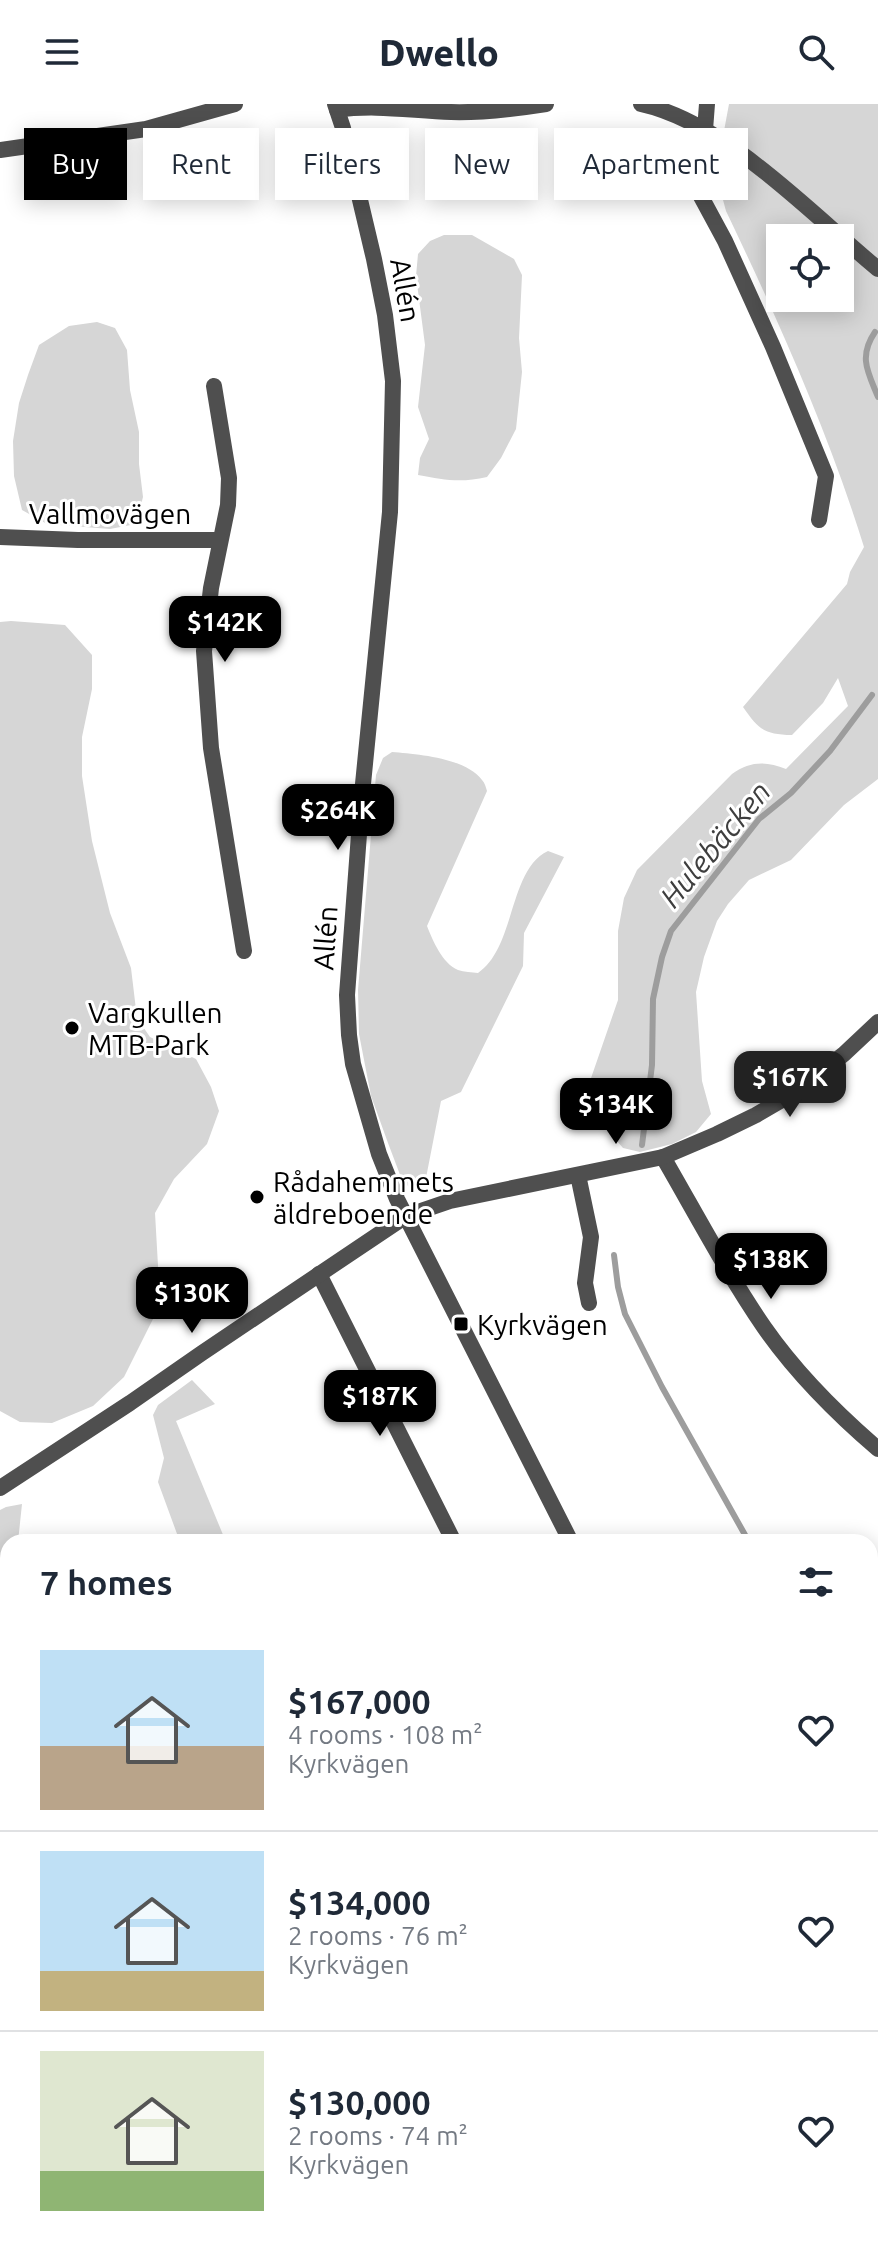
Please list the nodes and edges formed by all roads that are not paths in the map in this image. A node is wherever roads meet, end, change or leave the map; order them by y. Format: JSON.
{"nodes":[{"id":1,"x":235,"y":104,"type":"edge"},
{"id":2,"x":546,"y":104,"type":"edge"},
{"id":3,"x":641,"y":104,"type":"edge"},
{"id":4,"x":707,"y":104,"type":"edge"},
{"id":5,"x":395,"y":106,"type":"edge"},
{"id":6,"x":336,"y":107,"type":"edge"},
{"id":7,"x":701,"y":128,"type":"edge"},
{"id":8,"x":705,"y":128,"type":"edge"},
{"id":9,"x":0,"y":150,"type":"edge"},
{"id":10,"x":748,"y":159,"type":"edge"},
{"id":11,"x":703,"y":200,"type":"edge"},
{"id":12,"x":874,"y":266,"type":"edge"},
{"id":13,"x":214,"y":386,"type":"dead end"},
{"id":14,"x":819,"y":520,"type":"dead end"},
{"id":15,"x":0,"y":537,"type":"edge"},
{"id":16,"x":220,"y":540,"type":"junction"},
{"id":17,"x":244,"y":951,"type":"dead end"},
{"id":18,"x":878,"y":1022,"type":"edge"},
{"id":19,"x":663,"y":1157,"type":"junction"},
{"id":20,"x":578,"y":1175,"type":"junction"},
{"id":21,"x":406,"y":1216,"type":"junction"},
{"id":22,"x":319,"y":1274,"type":"junction"},
{"id":23,"x":589,"y":1303,"type":"dead end"},
{"id":24,"x":878,"y":1449,"type":"edge"},
{"id":25,"x":0,"y":1488,"type":"edge"},
{"id":26,"x":450,"y":1534,"type":"edge"},
{"id":27,"x":567,"y":1534,"type":"edge"}],
"edges":[{"from":1,"to":9,"type":"street"},
{"from":2,"to":5,"type":"street"},
{"from":3,"to":7,"type":"street"},
{"from":4,"to":8,"type":"street"},
{"from":5,"to":6,"type":"street"},
{"from":6,"to":21,"type":"street","name":"Allén"},
{"from":10,"to":12,"type":"street"},
{"from":11,"to":14,"type":"street"},
{"from":13,"to":16,"type":"street","name":"Vallmovägen"},
{"from":15,"to":16,"type":"street","name":"Vallmovägen"},
{"from":16,"to":17,"type":"street","name":"Vallmovägen"},
{"from":18,"to":19,"type":"street"},
{"from":19,"to":20,"type":"street"},
{"from":19,"to":24,"type":"street"},
{"from":20,"to":21,"type":"street"},
{"from":20,"to":23,"type":"street"},
{"from":21,"to":22,"type":"street"},
{"from":21,"to":27,"type":"street","name":"Allén"},
{"from":22,"to":25,"type":"street"},
{"from":22,"to":26,"type":"street"}]}
